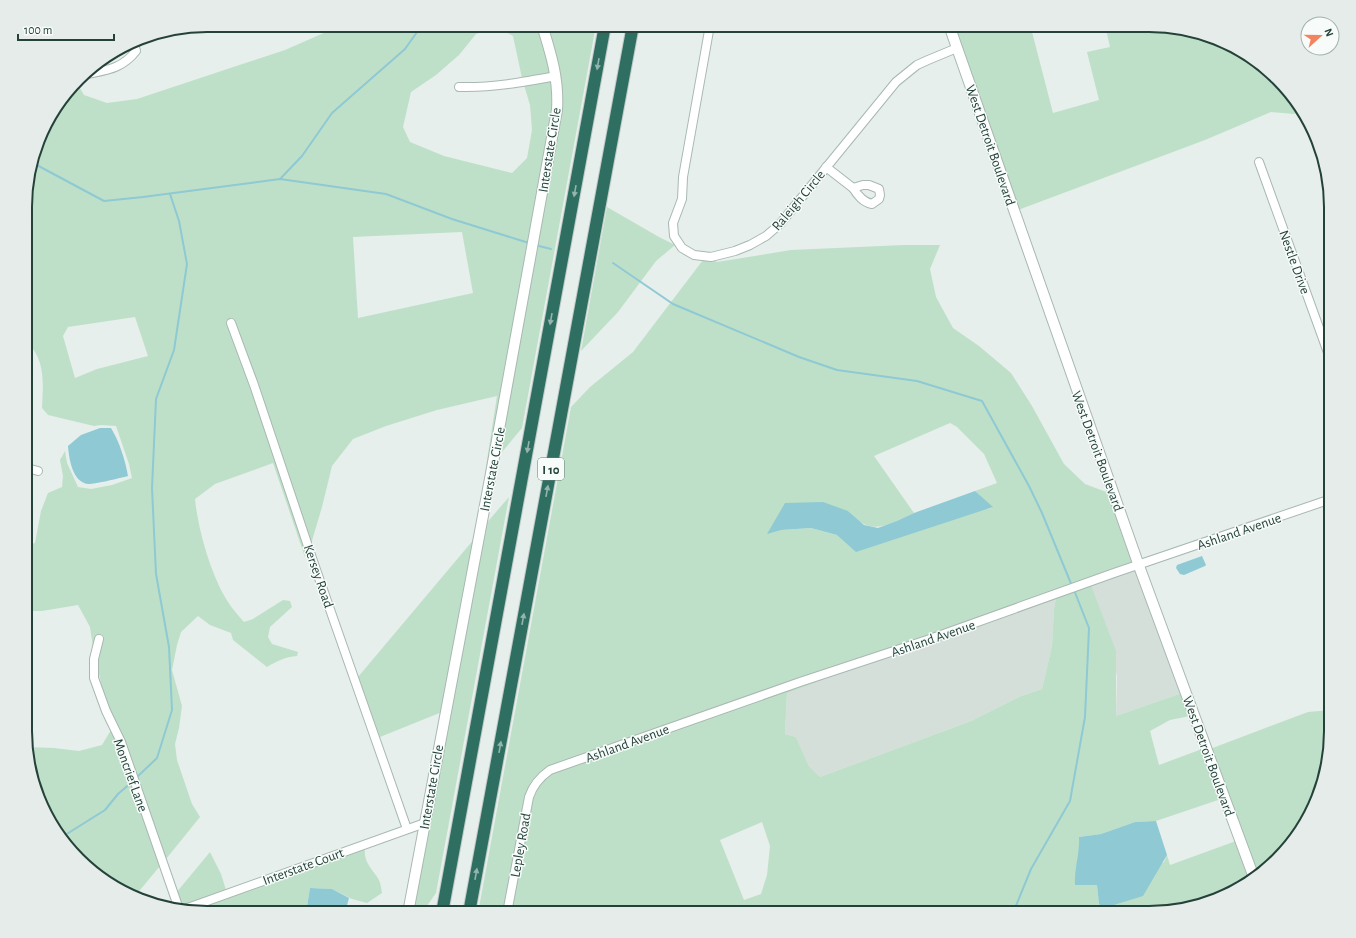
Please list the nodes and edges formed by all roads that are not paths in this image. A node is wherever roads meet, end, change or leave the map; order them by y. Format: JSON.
{"nodes":[{"id":1,"x":544,"y":32,"type":"edge"},
{"id":2,"x":604,"y":32,"type":"edge"},
{"id":3,"x":632,"y":32,"type":"edge"},
{"id":4,"x":709,"y":32,"type":"edge"},
{"id":5,"x":951,"y":32,"type":"edge"},
{"id":6,"x":135,"y":47,"type":"edge"},
{"id":7,"x":957,"y":48,"type":"junction"},
{"id":8,"x":95,"y":72,"type":"edge"},
{"id":9,"x":556,"y":76,"type":"junction"},
{"id":10,"x":459,"y":87,"type":"dead end"},
{"id":11,"x":1259,"y":162,"type":"dead end"},
{"id":12,"x":826,"y":167,"type":"junction"},
{"id":13,"x":852,"y":188,"type":"dead end"},
{"id":14,"x":231,"y":323,"type":"dead end"},
{"id":15,"x":1324,"y":343,"type":"edge"},
{"id":16,"x":32,"y":470,"type":"edge"},
{"id":17,"x":38,"y":471,"type":"dead end"},
{"id":18,"x":1324,"y":500,"type":"edge"},
{"id":19,"x":1139,"y":566,"type":"junction"},
{"id":20,"x":99,"y":639,"type":"dead end"},
{"id":21,"x":538,"y":780,"type":"joint"},
{"id":22,"x":425,"y":823,"type":"junction"},
{"id":23,"x":407,"y":829,"type":"junction"},
{"id":24,"x":1252,"y":873,"type":"edge"},
{"id":25,"x":177,"y":904,"type":"edge"},
{"id":26,"x":193,"y":906,"type":"edge"},
{"id":27,"x":409,"y":906,"type":"edge"},
{"id":28,"x":443,"y":906,"type":"edge"},
{"id":29,"x":470,"y":906,"type":"edge"},
{"id":30,"x":509,"y":906,"type":"edge"}],
"edges":[{"from":1,"to":9,"type":"street","name":"Interstate Circle"},
{"from":2,"to":28,"type":"highway","number":"I 10","one_way":true},
{"from":29,"to":3,"type":"highway","number":"I 10","one_way":true},
{"from":4,"to":12,"type":"street","name":"Raleigh Circle"},
{"from":5,"to":7,"type":"street","name":"West Detroit Boulevard"},
{"from":6,"to":8,"type":"street"},
{"from":7,"to":12,"type":"street","name":"Raleigh Circle"},
{"from":7,"to":19,"type":"street","name":"West Detroit Boulevard"},
{"from":9,"to":10,"type":"street"},
{"from":9,"to":22,"type":"street","name":"Interstate Circle"},
{"from":11,"to":15,"type":"street","name":"Nestle Drive"},
{"from":12,"to":13,"type":"street"},
{"from":14,"to":23,"type":"street","name":"Kersey Road"},
{"from":16,"to":17,"type":"street"},
{"from":18,"to":19,"type":"street","name":"Ashland Avenue"},
{"from":19,"to":21,"type":"street","name":"Ashland Avenue"},
{"from":19,"to":24,"type":"street","name":"West Detroit Boulevard"},
{"from":20,"to":25,"type":"street","name":"Moncrief Lane"},
{"from":21,"to":30,"type":"street","name":"Lepley Road"},
{"from":22,"to":23,"type":"street","name":"Interstate Court"},
{"from":22,"to":27,"type":"street","name":"Interstate Circle"},
{"from":23,"to":26,"type":"street","name":"Interstate Court"}]}
